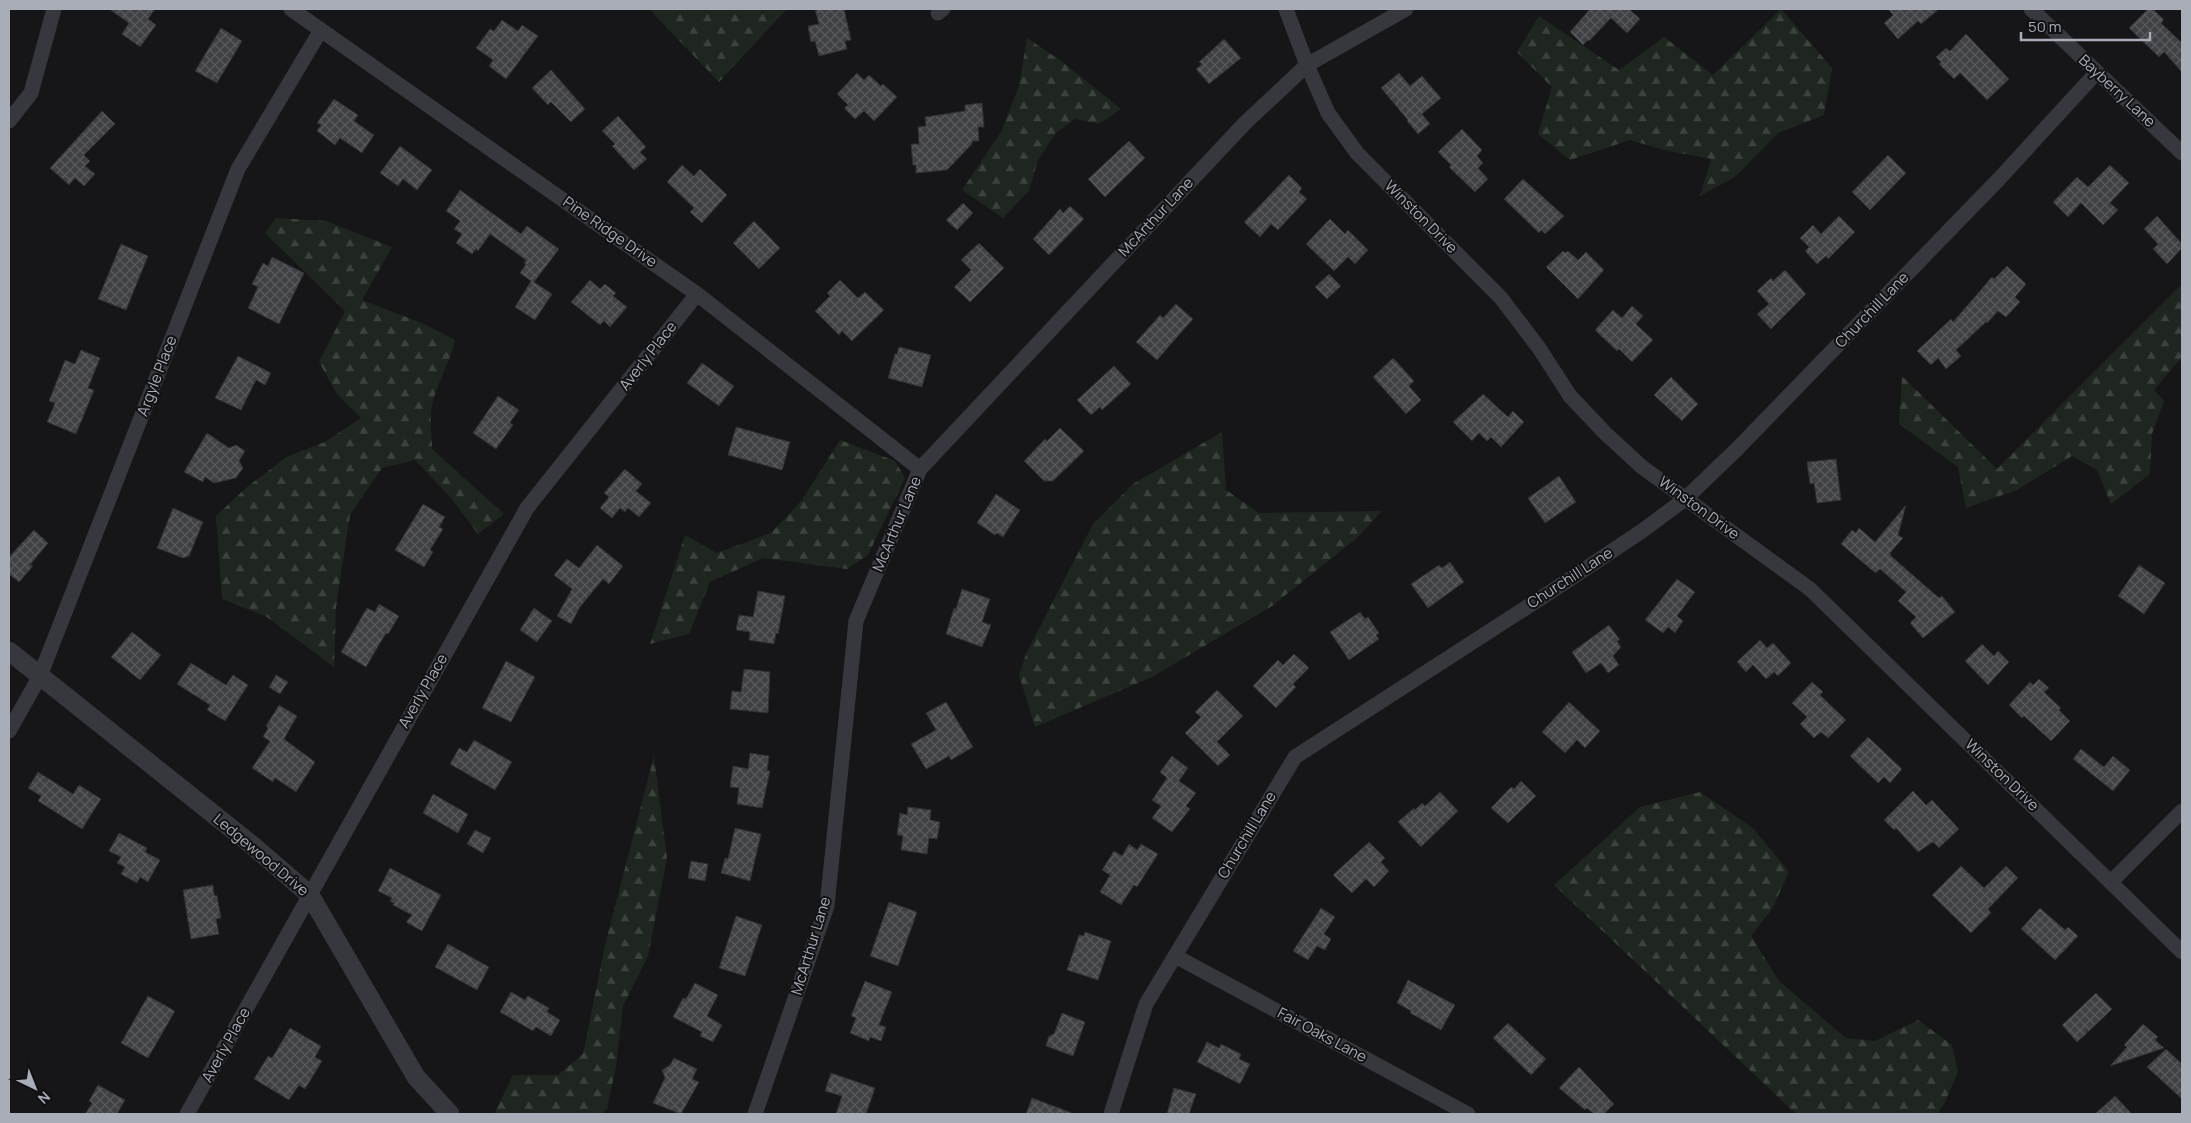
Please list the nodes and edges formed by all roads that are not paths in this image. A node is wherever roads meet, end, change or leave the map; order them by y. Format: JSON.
{"nodes":[{"id":1,"x":54,"y":9,"type":"edge"},
{"id":2,"x":291,"y":9,"type":"edge"},
{"id":3,"x":1286,"y":9,"type":"edge"},
{"id":4,"x":1406,"y":9,"type":"edge"},
{"id":5,"x":2031,"y":9,"type":"edge"},
{"id":6,"x":321,"y":30,"type":"junction"},
{"id":7,"x":1307,"y":65,"type":"junction"},
{"id":8,"x":2097,"y":72,"type":"junction"},
{"id":9,"x":9,"y":121,"type":"edge"},
{"id":10,"x":2182,"y":153,"type":"edge"},
{"id":11,"x":697,"y":294,"type":"junction"},
{"id":12,"x":920,"y":469,"type":"junction"},
{"id":13,"x":1685,"y":499,"type":"junction"},
{"id":14,"x":9,"y":651,"type":"edge"},
{"id":15,"x":40,"y":676,"type":"junction"},
{"id":16,"x":9,"y":731,"type":"edge"},
{"id":17,"x":2182,"y":811,"type":"edge"},
{"id":18,"x":2111,"y":882,"type":"junction"},
{"id":19,"x":310,"y":895,"type":"junction"},
{"id":20,"x":2182,"y":952,"type":"edge"},
{"id":21,"x":1175,"y":956,"type":"junction"},
{"id":22,"x":187,"y":1114,"type":"edge"},
{"id":23,"x":450,"y":1114,"type":"edge"},
{"id":24,"x":755,"y":1114,"type":"edge"},
{"id":25,"x":1111,"y":1114,"type":"edge"},
{"id":26,"x":1468,"y":1114,"type":"edge"}],
"edges":[{"from":1,"to":9,"type":"street"},
{"from":2,"to":6,"type":"street","name":"Pine Ridge Drive"},
{"from":3,"to":7,"type":"street","name":"Winston Drive"},
{"from":4,"to":7,"type":"street","name":"McArthur Lane"},
{"from":5,"to":8,"type":"street","name":"Bayberry Lane"},
{"from":6,"to":11,"type":"street","name":"Pine Ridge Drive"},
{"from":6,"to":15,"type":"street","name":"Argyle Place"},
{"from":7,"to":12,"type":"street","name":"McArthur Lane"},
{"from":7,"to":13,"type":"street","name":"Winston Drive"},
{"from":8,"to":10,"type":"street","name":"Bayberry Lane"},
{"from":8,"to":13,"type":"street","name":"Churchill Lane"},
{"from":11,"to":12,"type":"street","name":"Pine Ridge Drive"},
{"from":11,"to":19,"type":"street","name":"Averly Place"},
{"from":12,"to":24,"type":"street","name":"McArthur Lane"},
{"from":13,"to":18,"type":"street","name":"Winston Drive"},
{"from":13,"to":21,"type":"street","name":"Churchill Lane"},
{"from":14,"to":15,"type":"street","name":"Ledgewood Drive"},
{"from":15,"to":16,"type":"street","name":"Argyle Place"},
{"from":15,"to":19,"type":"street","name":"Ledgewood Drive"},
{"from":17,"to":18,"type":"street"},
{"from":18,"to":20,"type":"street","name":"Winston Drive"},
{"from":19,"to":22,"type":"street","name":"Averly Place"},
{"from":19,"to":23,"type":"street","name":"Ledgewood Drive"},
{"from":21,"to":25,"type":"street","name":"Churchill Lane"},
{"from":21,"to":26,"type":"street","name":"Fair Oaks Lane"}]}
